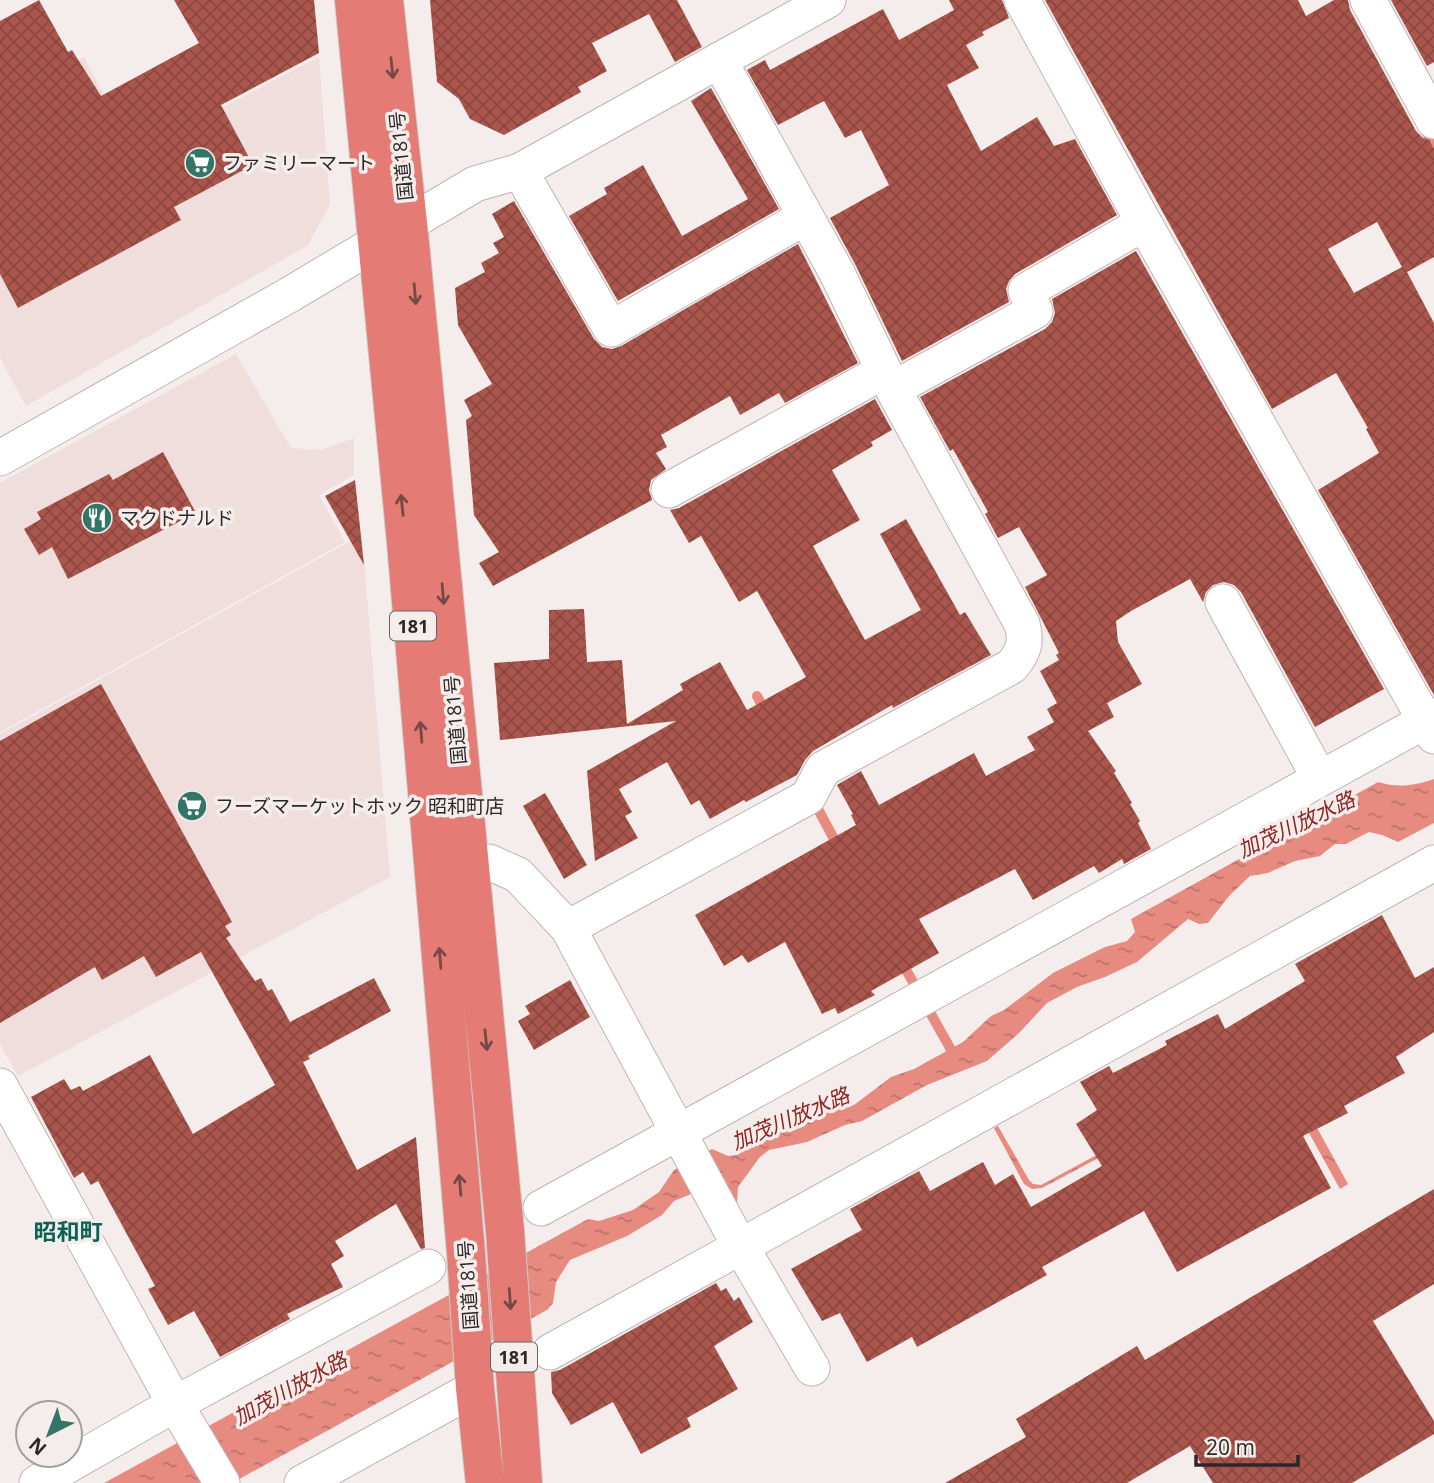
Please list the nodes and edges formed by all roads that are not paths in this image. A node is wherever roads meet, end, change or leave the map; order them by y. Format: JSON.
{"nodes":[{"id":1,"x":354,"y":0,"type":"edge"},
{"id":2,"x":384,"y":0,"type":"edge"},
{"id":3,"x":828,"y":0,"type":"edge"},
{"id":4,"x":1022,"y":0,"type":"edge"},
{"id":5,"x":1368,"y":0,"type":"edge"},
{"id":6,"x":719,"y":60,"type":"junction"},
{"id":7,"x":1434,"y":121,"type":"edge"},
{"id":8,"x":520,"y":171,"type":"junction"},
{"id":9,"x":806,"y":218,"type":"junction"},
{"id":10,"x":1143,"y":223,"type":"junction"},
{"id":11,"x":392,"y":232,"type":"junction"},
{"id":12,"x":888,"y":380,"type":"junction"},
{"id":13,"x":0,"y":458,"type":"edge"},
{"id":14,"x":669,"y":490,"type":"dead end"},
{"id":15,"x":1223,"y":602,"type":"dead end"},
{"id":16,"x":1431,"y":726,"type":"edge"},
{"id":17,"x":1320,"y":779,"type":"junction"},
{"id":18,"x":489,"y":862,"type":"dead end"},
{"id":19,"x":1434,"y":863,"type":"edge"},
{"id":20,"x":568,"y":928,"type":"junction"},
{"id":21,"x":0,"y":1086,"type":"edge"},
{"id":22,"x":682,"y":1136,"type":"junction"},
{"id":23,"x":541,"y":1208,"type":"dead end"},
{"id":24,"x":736,"y":1237,"type":"junction"},
{"id":25,"x":428,"y":1267,"type":"dead end"},
{"id":26,"x":550,"y":1352,"type":"dead end"},
{"id":27,"x":812,"y":1368,"type":"dead end"},
{"id":28,"x":475,"y":1388,"type":"junction"},
{"id":29,"x":180,"y":1411,"type":"junction"},
{"id":30,"x":305,"y":1481,"type":"edge"},
{"id":31,"x":37,"y":1483,"type":"edge"},
{"id":32,"x":222,"y":1483,"type":"edge"},
{"id":33,"x":485,"y":1483,"type":"edge"},
{"id":34,"x":523,"y":1483,"type":"edge"}],
"edges":[{"from":1,"to":11,"type":"highway","name":"国道181号","number":"181"},
{"from":2,"to":11,"type":"highway","name":"国道181号","number":"181","one_way":true},
{"from":3,"to":6,"type":"street"},
{"from":4,"to":10,"type":"street"},
{"from":5,"to":7,"type":"street"},
{"from":6,"to":8,"type":"street"},
{"from":6,"to":9,"type":"street"},
{"from":8,"to":9,"type":"street"},
{"from":8,"to":11,"type":"street"},
{"from":9,"to":12,"type":"street"},
{"from":10,"to":12,"type":"street"},
{"from":10,"to":16,"type":"street"},
{"from":11,"to":13,"type":"street"},
{"from":28,"to":11,"type":"highway","name":"国道181号","number":"181","one_way":true},
{"from":11,"to":34,"type":"highway","name":"国道181号","number":"181","one_way":true},
{"from":12,"to":14,"type":"street"},
{"from":12,"to":20,"type":"street"},
{"from":15,"to":17,"type":"street"},
{"from":16,"to":17,"type":"street"},
{"from":17,"to":22,"type":"street"},
{"from":18,"to":20,"type":"street"},
{"from":19,"to":24,"type":"street"},
{"from":20,"to":22,"type":"street"},
{"from":21,"to":29,"type":"street"},
{"from":22,"to":23,"type":"street"},
{"from":22,"to":24,"type":"street"},
{"from":24,"to":26,"type":"street"},
{"from":24,"to":27,"type":"street"},
{"from":25,"to":29,"type":"street"},
{"from":28,"to":30,"type":"street"},
{"from":28,"to":33,"type":"highway","name":"国道181号","number":"181"},
{"from":29,"to":31,"type":"street"},
{"from":29,"to":32,"type":"street"}]}
